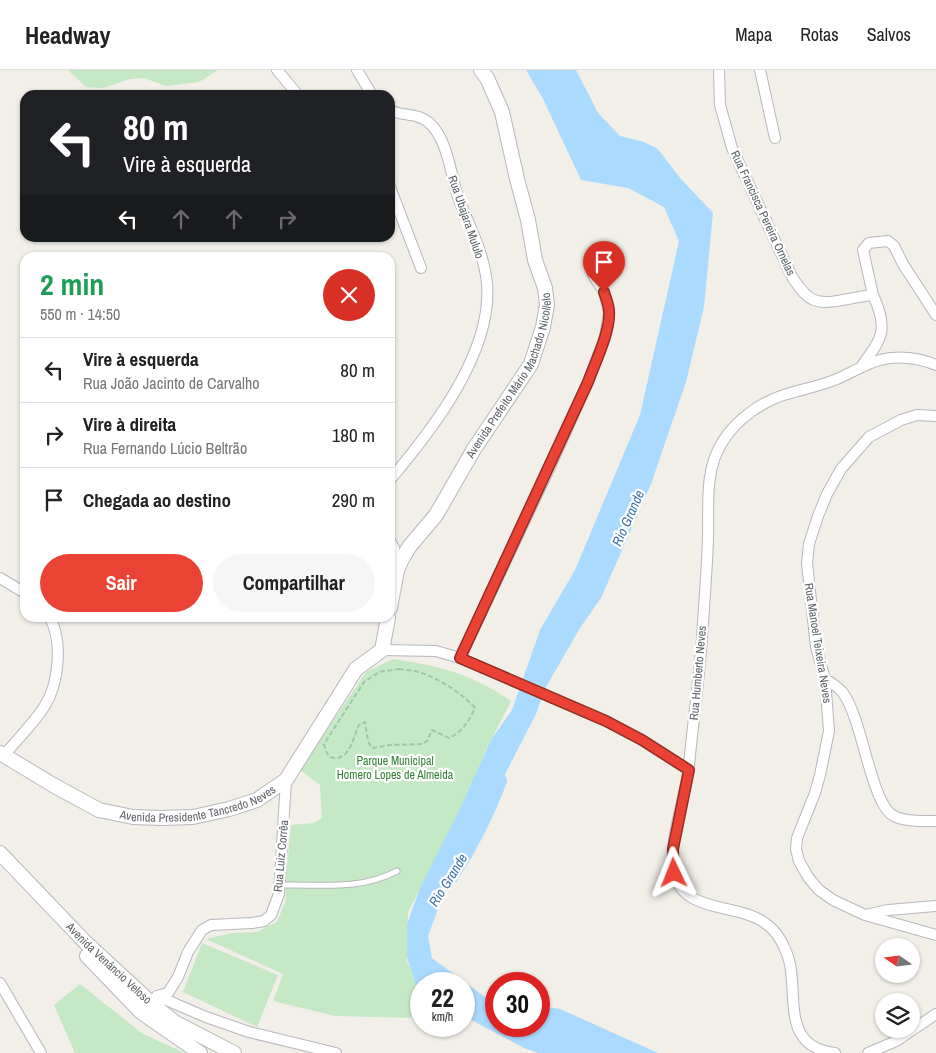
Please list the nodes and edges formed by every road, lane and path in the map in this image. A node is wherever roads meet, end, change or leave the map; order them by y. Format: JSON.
{"nodes":[{"id":1,"x":277,"y":70,"type":"edge"},
{"id":2,"x":357,"y":70,"type":"edge"},
{"id":3,"x":481,"y":70,"type":"edge"},
{"id":4,"x":719,"y":70,"type":"edge"},
{"id":5,"x":760,"y":70,"type":"edge"},
{"id":6,"x":294,"y":90,"type":"edge"},
{"id":7,"x":369,"y":90,"type":"edge"},
{"id":8,"x":395,"y":113,"type":"edge"},
{"id":9,"x":775,"y":138,"type":"dead end"},
{"id":10,"x":395,"y":200,"type":"edge"},
{"id":11,"x":421,"y":268,"type":"dead end"},
{"id":12,"x":593,"y":274,"type":"dead end"},
{"id":13,"x":873,"y":295,"type":"junction"},
{"id":14,"x":936,"y":315,"type":"edge"},
{"id":15,"x":936,"y":364,"type":"edge"},
{"id":16,"x":860,"y":368,"type":"junction"},
{"id":17,"x":936,"y":416,"type":"edge"},
{"id":18,"x":395,"y":474,"type":"edge"},
{"id":19,"x":395,"y":555,"type":"edge"},
{"id":20,"x":397,"y":570,"type":"junction"},
{"id":21,"x":0,"y":578,"type":"edge"},
{"id":22,"x":395,"y":581,"type":"edge"},
{"id":23,"x":20,"y":590,"type":"edge"},
{"id":24,"x":52,"y":622,"type":"edge"},
{"id":25,"x":387,"y":622,"type":"edge"},
{"id":26,"x":382,"y":650,"type":"junction"},
{"id":27,"x":460,"y":658,"type":"junction"},
{"id":28,"x":825,"y":679,"type":"junction"},
{"id":29,"x":324,"y":744,"type":"joint"},
{"id":30,"x":2,"y":754,"type":"edge"},
{"id":31,"x":689,"y":770,"type":"junction"},
{"id":32,"x":286,"y":780,"type":"junction"},
{"id":33,"x":936,"y":821,"type":"edge"},
{"id":34,"x":0,"y":853,"type":"edge"},
{"id":35,"x":0,"y":862,"type":"edge"},
{"id":36,"x":397,"y":871,"type":"dead end"},
{"id":37,"x":279,"y":885,"type":"junction"},
{"id":38,"x":936,"y":906,"type":"edge"},
{"id":39,"x":865,"y":915,"type":"junction"},
{"id":40,"x":936,"y":935,"type":"edge"},
{"id":41,"x":0,"y":983,"type":"edge"},
{"id":42,"x":150,"y":1004,"type":"junction"},
{"id":43,"x":936,"y":1014,"type":"edge"},
{"id":44,"x":42,"y":1053,"type":"edge"},
{"id":45,"x":200,"y":1053,"type":"edge"},
{"id":46,"x":234,"y":1053,"type":"edge"},
{"id":47,"x":336,"y":1053,"type":"edge"},
{"id":48,"x":835,"y":1053,"type":"edge"},
{"id":49,"x":868,"y":1053,"type":"edge"}],
"edges":[{"from":1,"to":6,"type":"street"},
{"from":2,"to":7,"type":"street"},
{"from":3,"to":20,"type":"street","name":"Avenida Prefeito Mário Machado Nicollelo"},
{"from":4,"to":13,"type":"street","name":"Rua Francisca Pereira Ornelas"},
{"from":5,"to":9,"type":"street"},
{"from":8,"to":18,"type":"street","name":"Rua Ubajara Mululo"},
{"from":10,"to":11,"type":"street"},
{"from":12,"to":27,"type":"street"},
{"from":13,"to":14,"type":"street"},
{"from":13,"to":16,"type":"street"},
{"from":15,"to":16,"type":"street","name":"Rua Humberto Neves"},
{"from":16,"to":31,"type":"street","name":"Rua Humberto Neves"},
{"from":17,"to":28,"type":"street","name":"Rua Manoel Teixeira Neves"},
{"from":19,"to":20,"type":"street"},
{"from":20,"to":22,"type":"street","name":"Avenida Prefeito Mário Machado Nicollelo"},
{"from":21,"to":23,"type":"street"},
{"from":24,"to":30,"type":"street"},
{"from":25,"to":26,"type":"street"},
{"from":26,"to":27,"type":"street"},
{"from":26,"to":32,"type":"street","name":"Avenida Presidente Tancredo Neves"},
{"from":27,"to":31,"type":"street"},
{"from":28,"to":33,"type":"street"},
{"from":28,"to":39,"type":"street","name":"Rua Manoel Teixeira Neves"},
{"from":29,"to":29,"type":"path"},
{"from":30,"to":32,"type":"street","name":"Avenida Presidente Tancredo Neves"},
{"from":31,"to":48,"type":"street","name":"Rua Humberto Neves"},
{"from":32,"to":37,"type":"street","name":"Rua Luiz Corrêa"},
{"from":34,"to":42,"type":"street","name":"Avenida Venâncio Veloso"},
{"from":35,"to":42,"type":"street","name":"Avenida Venâncio Veloso"},
{"from":36,"to":37,"type":"lane"},
{"from":37,"to":42,"type":"street","name":"Rua Luiz Corrêa"},
{"from":38,"to":39,"type":"street"},
{"from":39,"to":40,"type":"street","name":"Rua Manoel Teixeira Neves"},
{"from":41,"to":44,"type":"street"},
{"from":42,"to":45,"type":"street","name":"Avenida Venâncio Veloso"},
{"from":42,"to":46,"type":"street","name":"Avenida Venâncio Veloso"},
{"from":42,"to":47,"type":"street"},
{"from":43,"to":49,"type":"street"}]}
